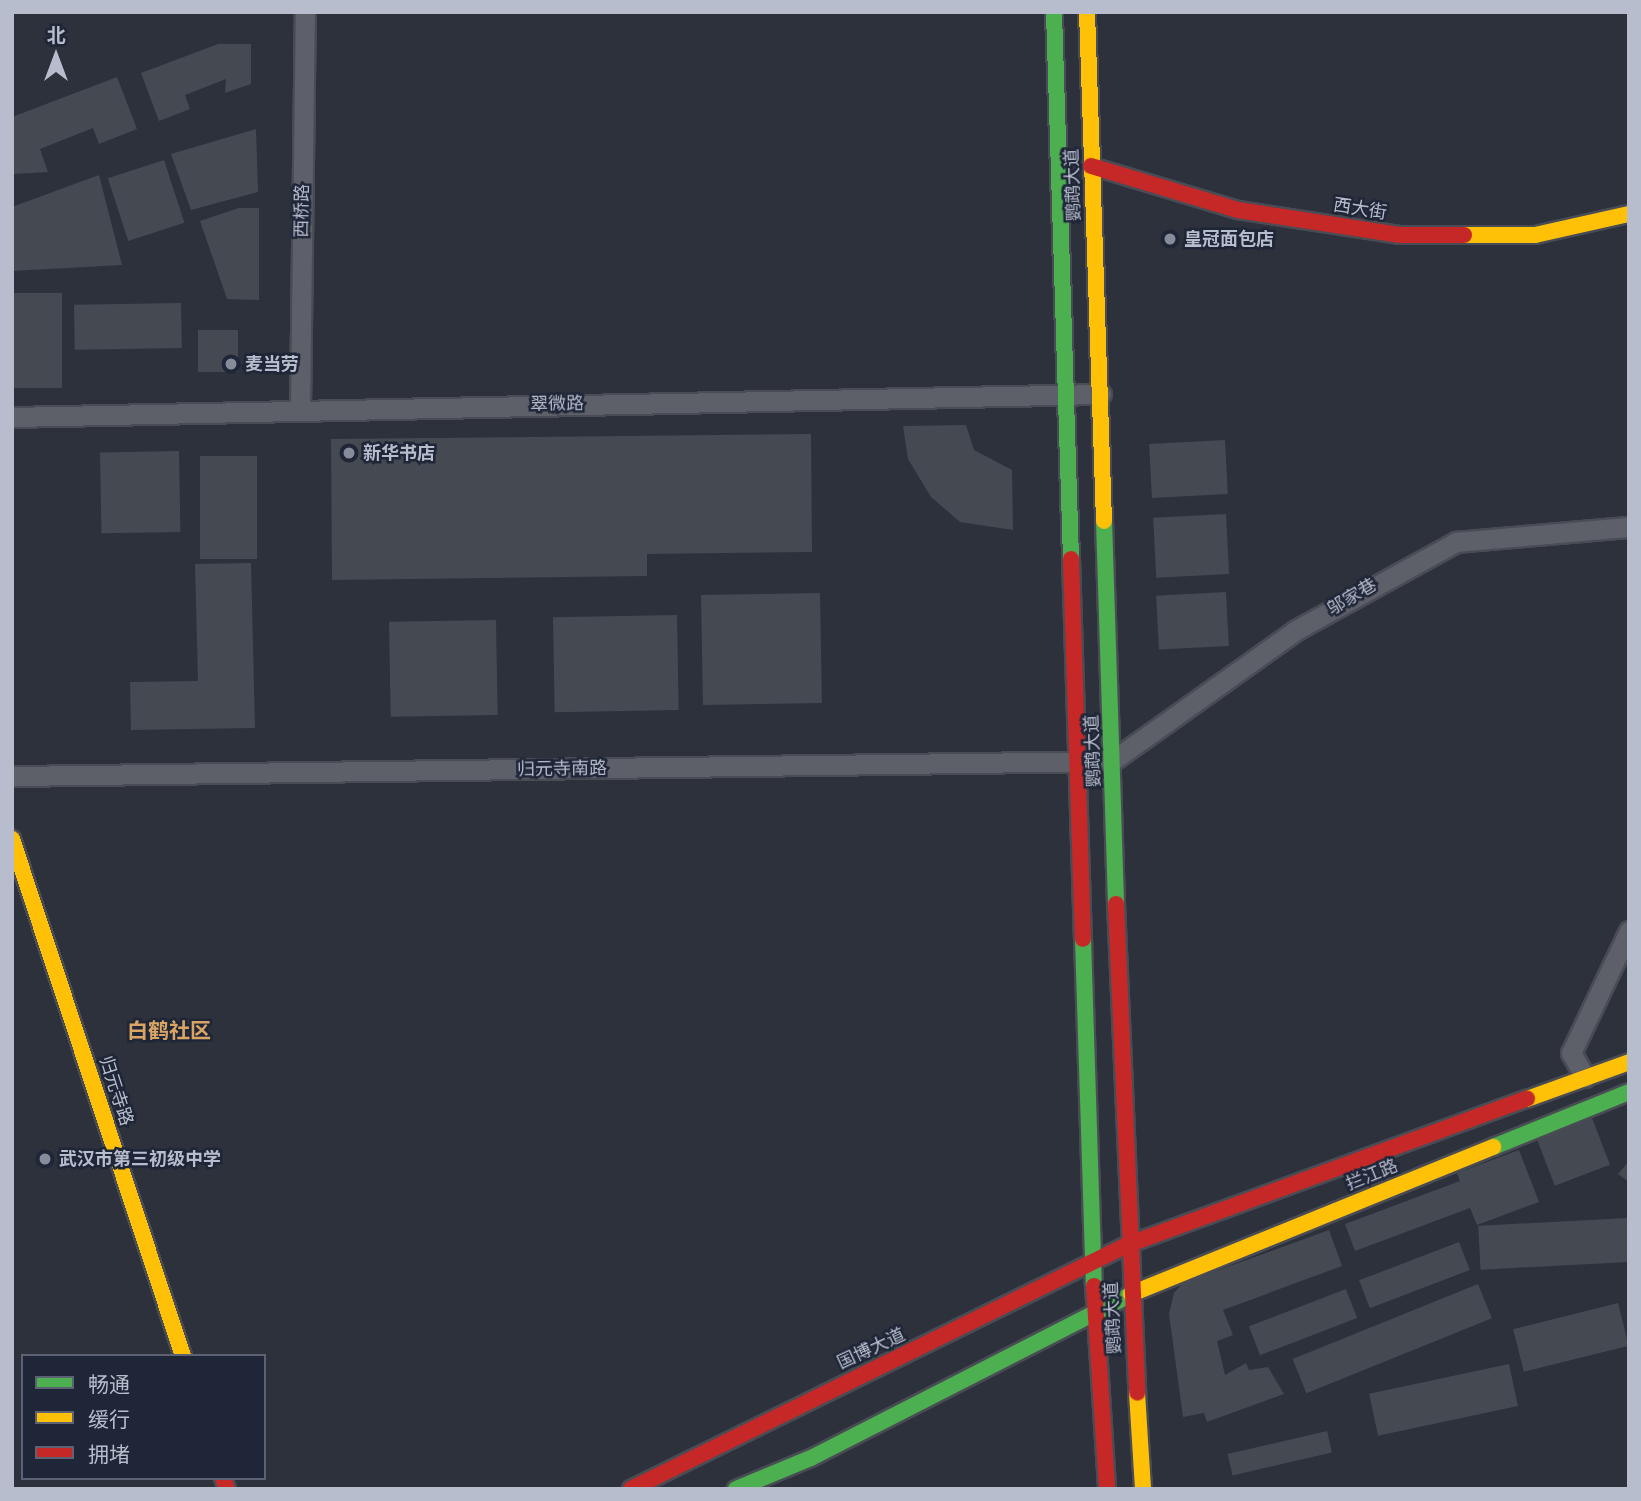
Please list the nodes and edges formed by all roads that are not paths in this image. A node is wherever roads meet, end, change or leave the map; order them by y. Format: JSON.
{"nodes":[{"id":1,"x":305,"y":12,"type":"edge"},
{"id":2,"x":1054,"y":12,"type":"edge"},
{"id":3,"x":1087,"y":12,"type":"edge"},
{"id":4,"x":1091,"y":166,"type":"junction"},
{"id":5,"x":1629,"y":214,"type":"edge"},
{"id":6,"x":1101,"y":394,"type":"junction"},
{"id":7,"x":1064,"y":395,"type":"junction"},
{"id":8,"x":300,"y":409,"type":"junction"},
{"id":9,"x":12,"y":417,"type":"edge"},
{"id":10,"x":1629,"y":527,"type":"edge"},
{"id":11,"x":1112,"y":761,"type":"junction"},
{"id":12,"x":1076,"y":762,"type":"junction"},
{"id":13,"x":12,"y":776,"type":"edge"},
{"id":14,"x":12,"y":839,"type":"edge"},
{"id":15,"x":1629,"y":931,"type":"edge"},
{"id":16,"x":1629,"y":1062,"type":"edge"},
{"id":17,"x":1585,"y":1077,"type":"junction"},
{"id":18,"x":1626,"y":1096,"type":"edge"},
{"id":19,"x":1127,"y":1245,"type":"junction"},
{"id":20,"x":1094,"y":1263,"type":"junction"},
{"id":21,"x":1131,"y":1294,"type":"junction"},
{"id":22,"x":1095,"y":1313,"type":"junction"},
{"id":23,"x":182,"y":1354,"type":"edge"},
{"id":24,"x":774,"y":1473,"type":"junction"},
{"id":25,"x":631,"y":1489,"type":"edge"},
{"id":26,"x":736,"y":1489,"type":"edge"},
{"id":27,"x":747,"y":1489,"type":"edge"},
{"id":28,"x":1107,"y":1489,"type":"edge"},
{"id":29,"x":1143,"y":1489,"type":"edge"}],
"edges":[{"from":1,"to":8,"type":"street","name":"西桥路"},
{"from":2,"to":7,"type":"main road","name":"鹦鹉大道"},
{"from":3,"to":4,"type":"main road","name":"鹦鹉大道"},
{"from":4,"to":5,"type":"main road","name":"西大街"},
{"from":4,"to":6,"type":"main road","name":"鹦鹉大道"},
{"from":6,"to":7,"type":"street","name":"翠微路"},
{"from":6,"to":11,"type":"main road","name":"鹦鹉大道"},
{"from":7,"to":8,"type":"street","name":"翠微路"},
{"from":7,"to":12,"type":"main road","name":"鹦鹉大道"},
{"from":8,"to":9,"type":"street","name":"翠微路"},
{"from":10,"to":11,"type":"street","name":"邬家巷"},
{"from":11,"to":12,"type":"street","name":"归元寺南路"},
{"from":11,"to":19,"type":"main road","name":"鹦鹉大道"},
{"from":12,"to":13,"type":"street","name":"归元寺南路"},
{"from":12,"to":20,"type":"main road","name":"鹦鹉大道"},
{"from":14,"to":23,"type":"main road","name":"归元寺路"},
{"from":15,"to":17,"type":"street"},
{"from":16,"to":17,"type":"main road","name":"拦江路"},
{"from":17,"to":18,"type":"main road"},
{"from":17,"to":19,"type":"main road","name":"拦江路"},
{"from":18,"to":21,"type":"main road","name":"拦江路"},
{"from":19,"to":20,"type":"main road","name":"国博大道"},
{"from":19,"to":21,"type":"main road","name":"鹦鹉大道"},
{"from":20,"to":22,"type":"main road","name":"鹦鹉大道"},
{"from":20,"to":25,"type":"main road","name":"国博大道"},
{"from":21,"to":22,"type":"main road"},
{"from":21,"to":29,"type":"main road","name":"鹦鹉大道"},
{"from":22,"to":24,"type":"main road"},
{"from":22,"to":28,"type":"main road","name":"鹦鹉大道"},
{"from":24,"to":26,"type":"main road"},
{"from":24,"to":27,"type":"main road"}]}
